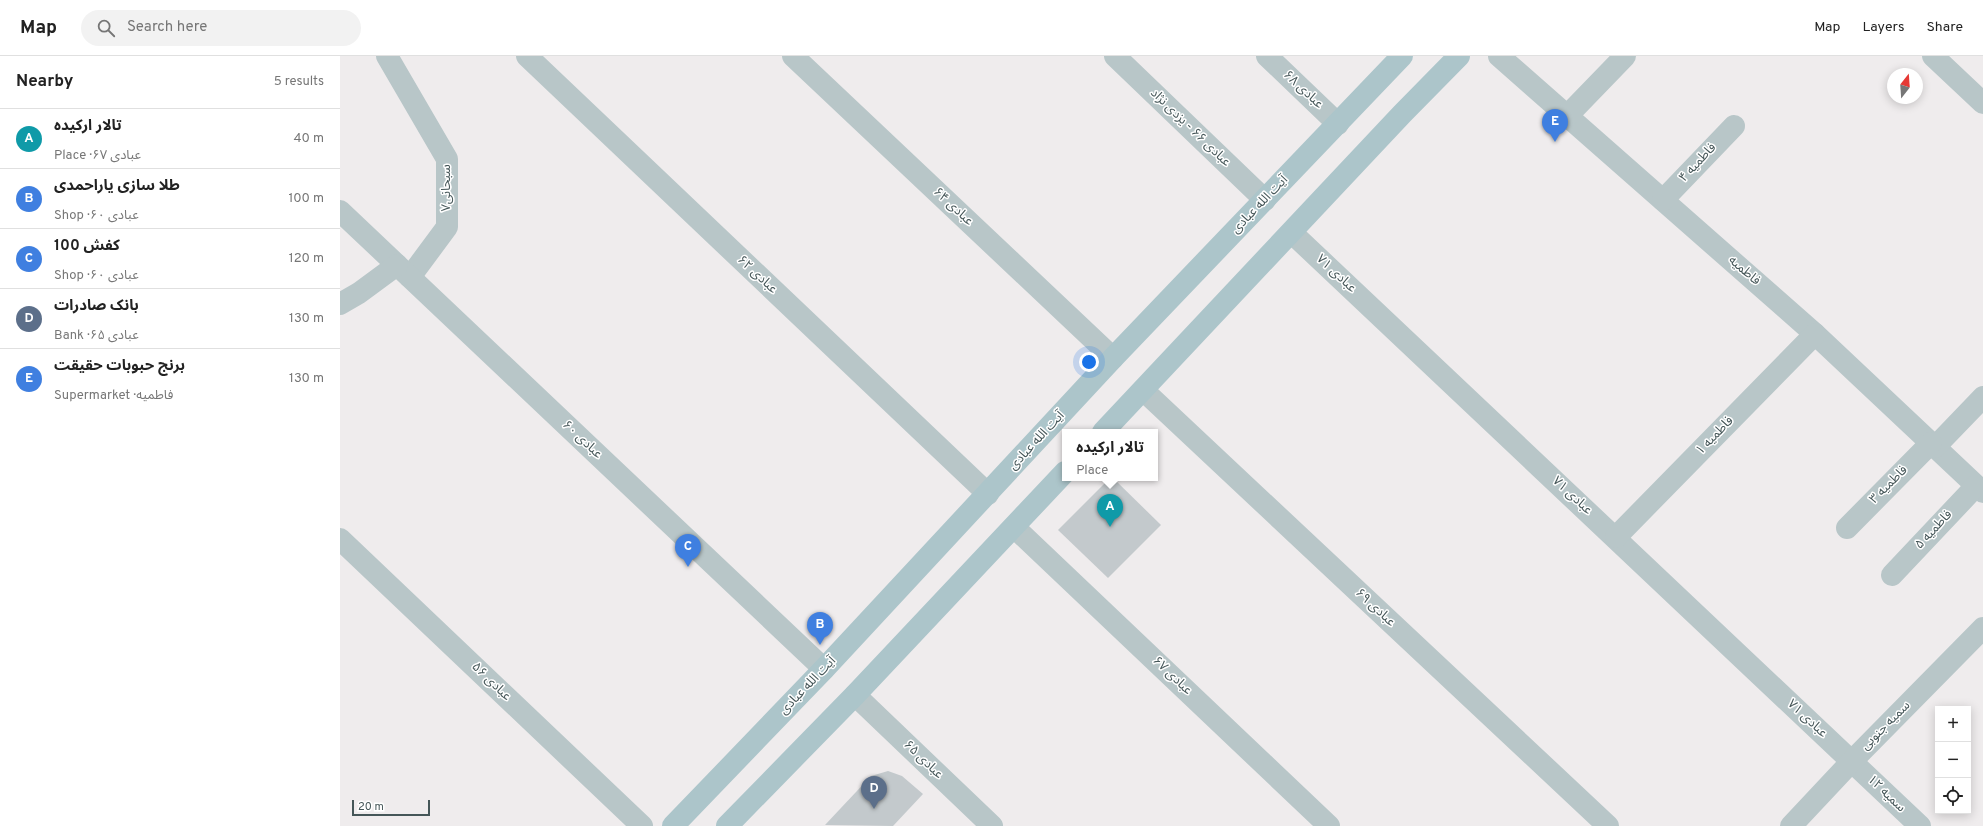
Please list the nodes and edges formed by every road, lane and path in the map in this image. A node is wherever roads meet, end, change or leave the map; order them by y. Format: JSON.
{"nodes":[{"id":1,"x":387,"y":56,"type":"edge"},
{"id":2,"x":527,"y":56,"type":"edge"},
{"id":3,"x":793,"y":56,"type":"edge"},
{"id":4,"x":1115,"y":56,"type":"edge"},
{"id":5,"x":1267,"y":56,"type":"edge"},
{"id":6,"x":1402,"y":56,"type":"edge"},
{"id":7,"x":1460,"y":56,"type":"edge"},
{"id":8,"x":1499,"y":56,"type":"edge"},
{"id":9,"x":1625,"y":56,"type":"edge"},
{"id":10,"x":1933,"y":56,"type":"edge"},
{"id":11,"x":1983,"y":103,"type":"edge"},
{"id":12,"x":1567,"y":116,"type":"junction"},
{"id":13,"x":1338,"y":124,"type":"junction"},
{"id":14,"x":1734,"y":126,"type":"dead end"},
{"id":15,"x":1265,"y":200,"type":"junction"},
{"id":16,"x":1663,"y":200,"type":"junction"},
{"id":17,"x":340,"y":211,"type":"edge"},
{"id":18,"x":1292,"y":233,"type":"junction"},
{"id":19,"x":404,"y":271,"type":"junction"},
{"id":20,"x":340,"y":304,"type":"edge"},
{"id":21,"x":1814,"y":334,"type":"junction"},
{"id":22,"x":1113,"y":358,"type":"junction"},
{"id":23,"x":1143,"y":390,"type":"junction"},
{"id":24,"x":1983,"y":398,"type":"edge"},
{"id":25,"x":1106,"y":429,"type":"edge"},
{"id":26,"x":1933,"y":445,"type":"junction"},
{"id":27,"x":1062,"y":475,"type":"edge"},
{"id":28,"x":1980,"y":489,"type":"edge"},
{"id":29,"x":988,"y":494,"type":"junction"},
{"id":30,"x":1014,"y":527,"type":"junction"},
{"id":31,"x":1847,"y":528,"type":"dead end"},
{"id":32,"x":1616,"y":538,"type":"junction"},
{"id":33,"x":340,"y":539,"type":"edge"},
{"id":34,"x":1892,"y":575,"type":"dead end"},
{"id":35,"x":1983,"y":628,"type":"edge"},
{"id":36,"x":824,"y":669,"type":"junction"},
{"id":37,"x":855,"y":694,"type":"junction"},
{"id":38,"x":1852,"y":761,"type":"junction"},
{"id":39,"x":642,"y":826,"type":"edge"},
{"id":40,"x":673,"y":826,"type":"edge"},
{"id":41,"x":727,"y":826,"type":"edge"},
{"id":42,"x":992,"y":826,"type":"edge"},
{"id":43,"x":1329,"y":826,"type":"edge"},
{"id":44,"x":1608,"y":826,"type":"edge"},
{"id":45,"x":1791,"y":826,"type":"edge"},
{"id":46,"x":1920,"y":826,"type":"edge"}],
"edges":[{"from":1,"to":19,"type":"street","name":"سبحانی۷"},
{"from":2,"to":29,"type":"street","name":"عبادی ۶۲"},
{"from":3,"to":22,"type":"street","name":"عبادی ۶۴"},
{"from":4,"to":15,"type":"street","name":"عبادی ۶۶ - یزدی نژاد"},
{"from":5,"to":13,"type":"street","name":"عبادی ۶۸"},
{"from":6,"to":13,"type":"main road","name":"آیت الله عبادی"},
{"from":7,"to":18,"type":"main road"},
{"from":8,"to":12,"type":"street","name":"فاطمیه"},
{"from":9,"to":12,"type":"street"},
{"from":10,"to":11,"type":"street"},
{"from":12,"to":16,"type":"street","name":"فاطمیه"},
{"from":13,"to":15,"type":"main road","name":"آیت الله عبادی"},
{"from":14,"to":16,"type":"street","name":"فاطمیه ۴"},
{"from":15,"to":22,"type":"main road","name":"آیت الله عبادی"},
{"from":16,"to":21,"type":"street","name":"فاطمیه"},
{"from":17,"to":19,"type":"street","name":"عبادی ۶۰"},
{"from":18,"to":23,"type":"main road"},
{"from":18,"to":32,"type":"street","name":"عبادی ۷۱"},
{"from":19,"to":20,"type":"street","name":"سبحانی۷"},
{"from":19,"to":36,"type":"street","name":"عبادی ۶۰"},
{"from":21,"to":26,"type":"street","name":"فاطمیه"},
{"from":21,"to":32,"type":"street","name":"فاطمیه ۱"},
{"from":22,"to":29,"type":"main road","name":"آیت الله عبادی"},
{"from":23,"to":25,"type":"main road"},
{"from":23,"to":44,"type":"street","name":"عبادی ۶۹"},
{"from":24,"to":26,"type":"street","name":"فاطمیه ۳"},
{"from":26,"to":28,"type":"street","name":"فاطمیه"},
{"from":26,"to":31,"type":"street","name":"فاطمیه ۳"},
{"from":27,"to":30,"type":"main road"},
{"from":28,"to":34,"type":"street","name":"فاطمیه ۵"},
{"from":29,"to":36,"type":"main road","name":"آیت الله عبادی"},
{"from":30,"to":37,"type":"main road"},
{"from":30,"to":43,"type":"street","name":"عبادی ۶۷"},
{"from":32,"to":38,"type":"street","name":"عبادی ۷۱"},
{"from":33,"to":39,"type":"street","name":"عبادی ۵۶"},
{"from":35,"to":38,"type":"street","name":"سمیه جنوبی"},
{"from":36,"to":40,"type":"main road","name":"آیت الله عبادی"},
{"from":37,"to":41,"type":"main road"},
{"from":37,"to":42,"type":"street","name":"عبادی ۶۵"},
{"from":38,"to":45,"type":"street","name":"سمیه جنوبی"},
{"from":38,"to":46,"type":"street","name":"سمیه ۱۲"}]}
